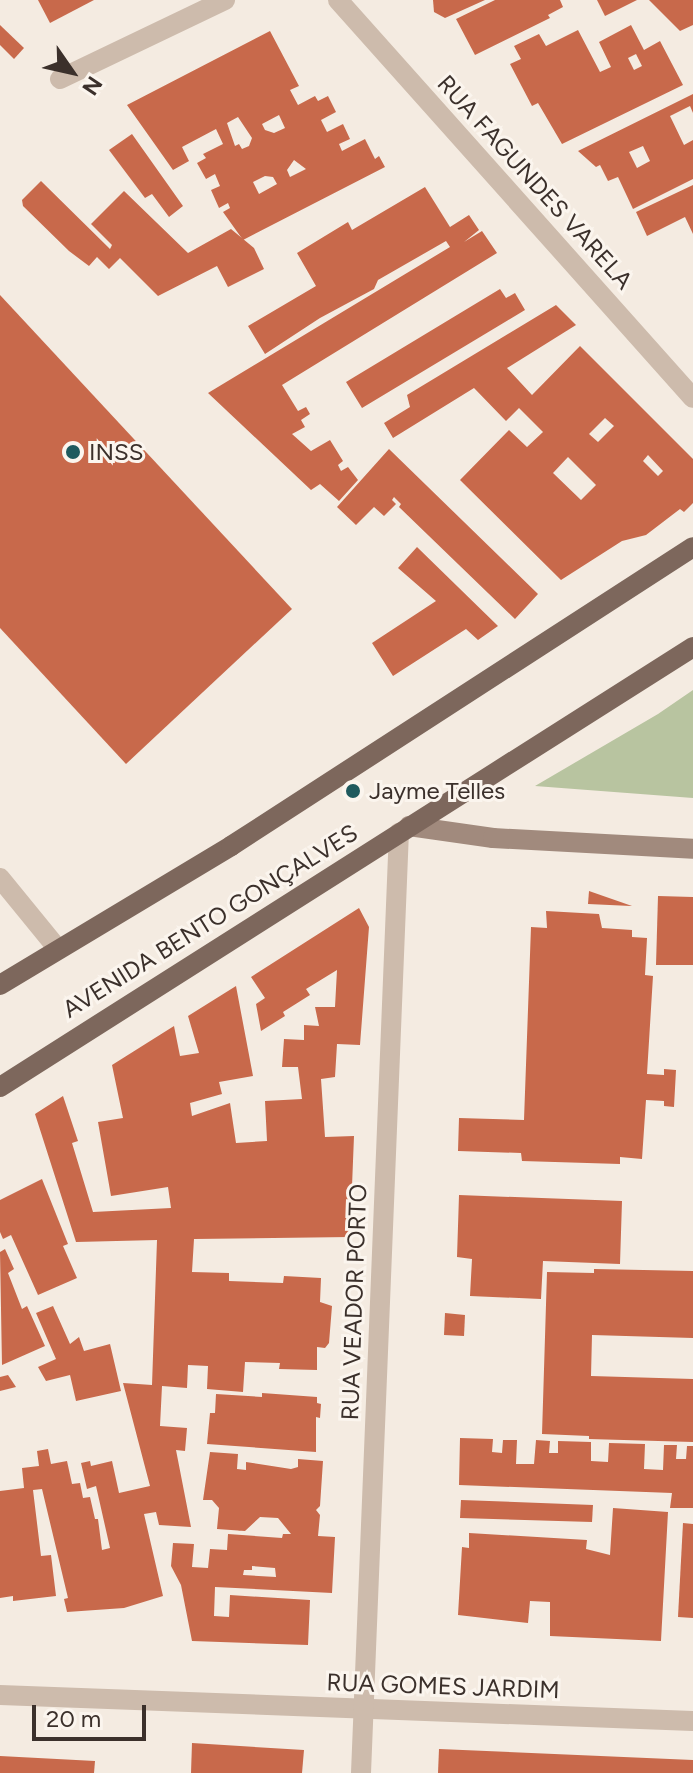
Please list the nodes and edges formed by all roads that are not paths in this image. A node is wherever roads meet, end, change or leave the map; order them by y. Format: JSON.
{"nodes":[{"id":1,"x":225,"y":0,"type":"edge"},
{"id":2,"x":338,"y":0,"type":"edge"},
{"id":3,"x":60,"y":79,"type":"dead end"},
{"id":4,"x":693,"y":398,"type":"edge"},
{"id":5,"x":693,"y":547,"type":"edge"},
{"id":6,"x":693,"y":647,"type":"edge"},
{"id":7,"x":404,"y":830,"type":"junction"},
{"id":8,"x":693,"y":849,"type":"edge"},
{"id":9,"x":0,"y":878,"type":"edge"},
{"id":10,"x":58,"y":949,"type":"junction"},
{"id":11,"x":0,"y":985,"type":"edge"},
{"id":12,"x":0,"y":1087,"type":"edge"},
{"id":13,"x":0,"y":1695,"type":"edge"},
{"id":14,"x":363,"y":1708,"type":"junction"},
{"id":15,"x":693,"y":1721,"type":"edge"},
{"id":16,"x":361,"y":1773,"type":"edge"}],
"edges":[{"from":1,"to":3,"type":"street"},
{"from":2,"to":4,"type":"street","name":"RUA FAGUNDES VARELA"},
{"from":5,"to":10,"type":"main road"},
{"from":6,"to":7,"type":"main road","name":"AVENIDA BENTO GONÇALVES"},
{"from":7,"to":8,"type":"street"},
{"from":7,"to":12,"type":"main road","name":"AVENIDA BENTO GONÇALVES"},
{"from":7,"to":14,"type":"street","name":"RUA VEADOR PORTO"},
{"from":9,"to":10,"type":"street"},
{"from":10,"to":11,"type":"main road"},
{"from":13,"to":14,"type":"street","name":"RUA GOMES JARDIM"},
{"from":14,"to":15,"type":"street","name":"RUA GOMES JARDIM"},
{"from":14,"to":16,"type":"street","name":"RUA VEADOR PORTO"}]}
